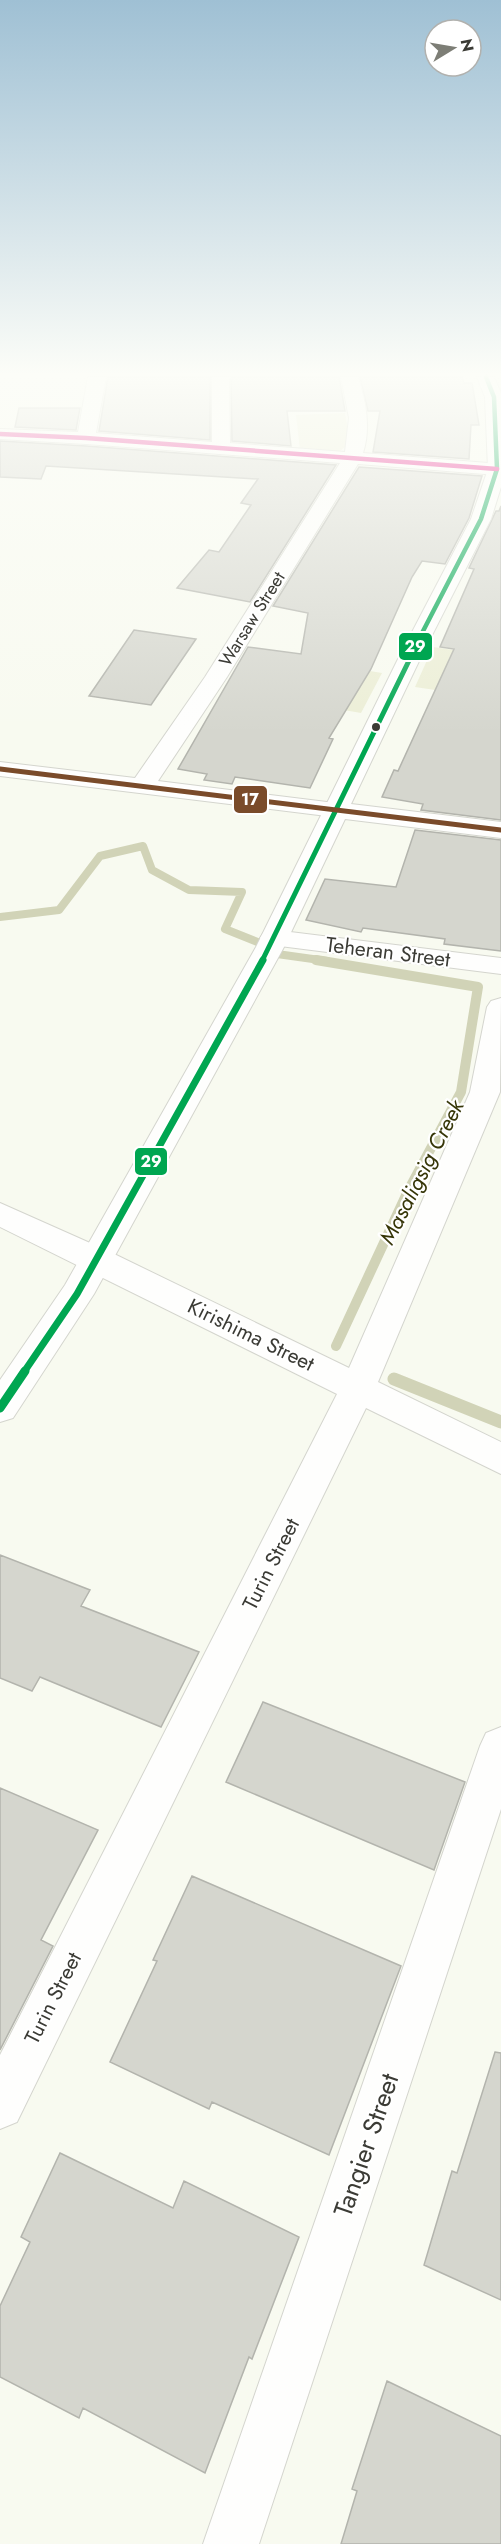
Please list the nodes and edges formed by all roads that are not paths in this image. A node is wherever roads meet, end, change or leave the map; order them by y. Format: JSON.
{"nodes":[{"id":1,"x":329,"y":496,"type":"edge"},
{"id":2,"x":488,"y":496,"type":"edge"},
{"id":3,"x":0,"y":768,"type":"edge"},
{"id":4,"x":142,"y":786,"type":"junction"},
{"id":5,"x":335,"y":810,"type":"junction"},
{"id":6,"x":501,"y":830,"type":"edge"},
{"id":7,"x":274,"y":938,"type":"junction"},
{"id":8,"x":501,"y":966,"type":"edge"},
{"id":9,"x":501,"y":1006,"type":"edge"},
{"id":10,"x":493,"y":1094,"type":"edge"},
{"id":11,"x":0,"y":1214,"type":"edge"},
{"id":12,"x":96,"y":1259,"type":"junction"},
{"id":13,"x":358,"y":1388,"type":"junction"},
{"id":14,"x":0,"y":1408,"type":"edge"},
{"id":15,"x":501,"y":1460,"type":"edge"},
{"id":16,"x":501,"y":1746,"type":"edge"},
{"id":17,"x":0,"y":2105,"type":"edge"},
{"id":18,"x":231,"y":2544,"type":"edge"}],
"edges":[{"from":1,"to":4,"type":"street","name":"Warsaw Street"},
{"from":2,"to":5,"type":"street"},
{"from":3,"to":4,"type":"street"},
{"from":4,"to":5,"type":"street"},
{"from":5,"to":6,"type":"street"},
{"from":5,"to":7,"type":"street"},
{"from":7,"to":8,"type":"street","name":"Teheran Street"},
{"from":7,"to":12,"type":"street"},
{"from":9,"to":10,"type":"street","name":"Turin Street"},
{"from":10,"to":13,"type":"street","name":"Turin Street"},
{"from":11,"to":12,"type":"street","name":"Kirishima Street"},
{"from":12,"to":13,"type":"street","name":"Kirishima Street"},
{"from":12,"to":14,"type":"street"},
{"from":13,"to":15,"type":"street","name":"Kirishima Street"},
{"from":13,"to":17,"type":"street","name":"Turin Street"},
{"from":16,"to":18,"type":"street","name":"Tangier Street"}]}
